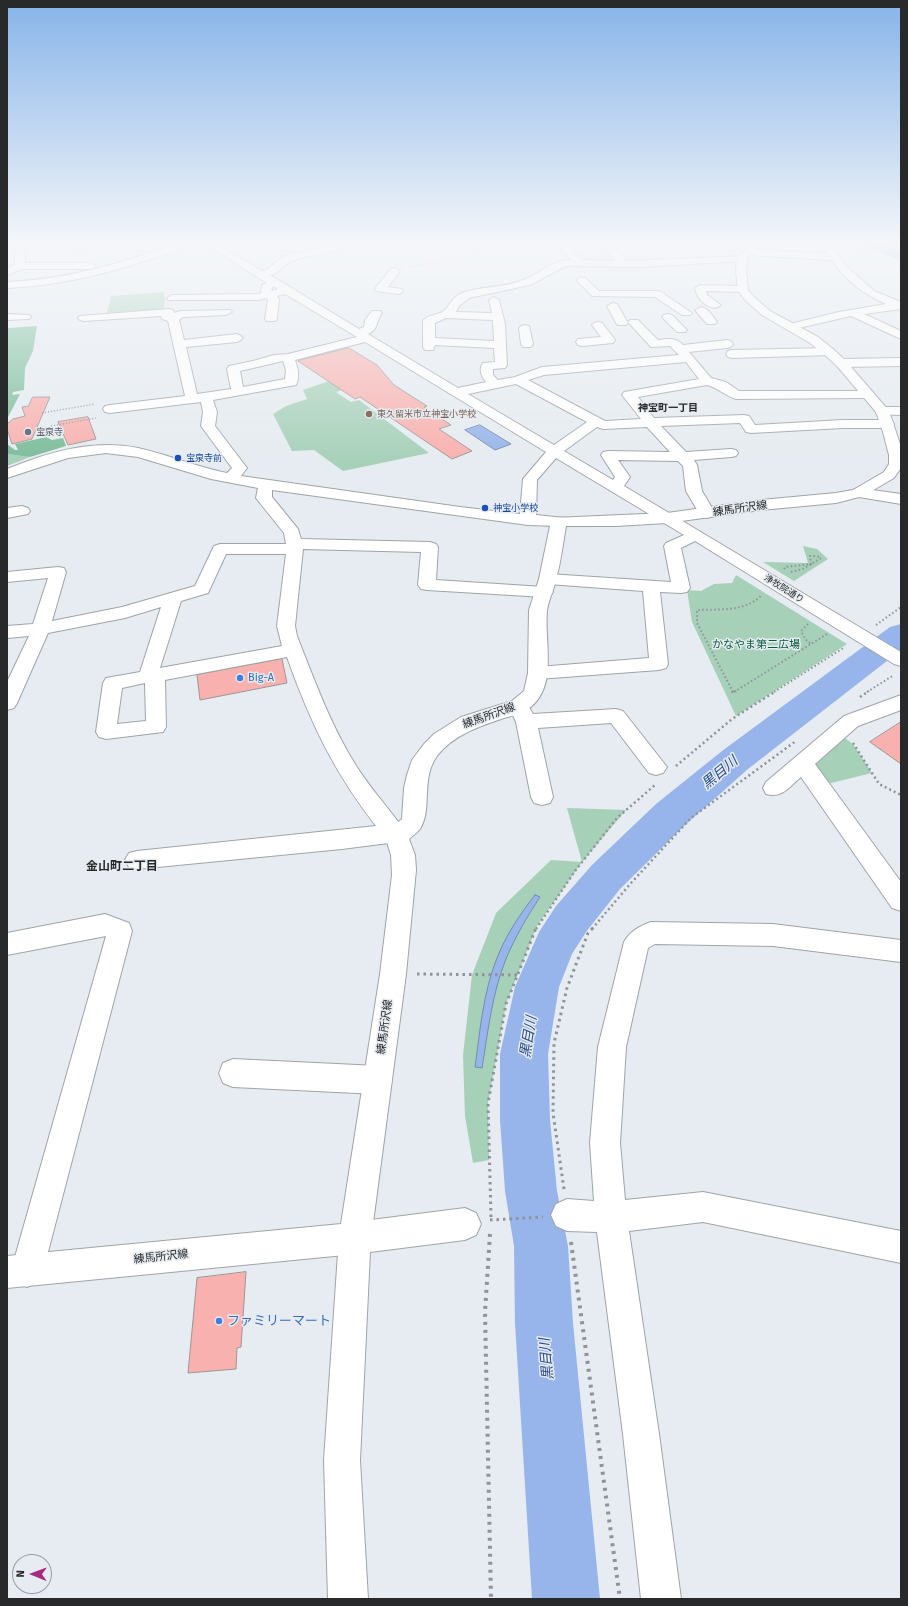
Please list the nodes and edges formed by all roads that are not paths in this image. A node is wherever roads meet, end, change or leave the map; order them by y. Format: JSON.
{"nodes":[{"id":1,"x":169,"y":316,"type":"joint"},
{"id":2,"x":272,"y":316,"type":"edge"},
{"id":3,"x":330,"y":316,"type":"edge"},
{"id":4,"x":372,"y":316,"type":"edge"},
{"id":5,"x":445,"y":316,"type":"joint"},
{"id":6,"x":622,"y":316,"type":"edge"},
{"id":7,"x":668,"y":316,"type":"dead end"},
{"id":8,"x":706,"y":316,"type":"edge"},
{"id":9,"x":771,"y":316,"type":"edge"},
{"id":10,"x":840,"y":316,"type":"edge"},
{"id":11,"x":859,"y":316,"type":"edge"},
{"id":12,"x":25,"y":317,"type":"dead end"},
{"id":13,"x":498,"y":317,"type":"joint"},
{"id":14,"x":7,"y":318,"type":"edge"},
{"id":15,"x":84,"y":318,"type":"dead end"},
{"id":16,"x":272,"y":319,"type":"dead end"},
{"id":17,"x":712,"y":322,"type":"dead end"},
{"id":18,"x":598,"y":325,"type":"dead end"},
{"id":19,"x":790,"y":327,"type":"junction"},
{"id":20,"x":526,"y":328,"type":"dead end"},
{"id":21,"x":681,"y":330,"type":"dead end"},
{"id":22,"x":901,"y":335,"type":"edge"},
{"id":23,"x":364,"y":336,"type":"junction"},
{"id":24,"x":237,"y":338,"type":"dead end"},
{"id":25,"x":582,"y":342,"type":"dead end"},
{"id":26,"x":180,"y":344,"type":"junction"},
{"id":27,"x":527,"y":344,"type":"dead end"},
{"id":28,"x":499,"y":345,"type":"junction"},
{"id":29,"x":829,"y":352,"type":"junction"},
{"id":30,"x":685,"y":354,"type":"junction"},
{"id":31,"x":288,"y":358,"type":"junction"},
{"id":32,"x":901,"y":362,"type":"edge"},
{"id":33,"x":841,"y":363,"type":"junction"},
{"id":34,"x":518,"y":380,"type":"junction"},
{"id":35,"x":707,"y":381,"type":"junction"},
{"id":36,"x":494,"y":384,"type":"junction"},
{"id":37,"x":238,"y":392,"type":"junction"},
{"id":38,"x":457,"y":392,"type":"junction"},
{"id":39,"x":868,"y":394,"type":"junction"},
{"id":40,"x":206,"y":397,"type":"junction"},
{"id":41,"x":192,"y":399,"type":"junction"},
{"id":42,"x":105,"y":406,"type":"road end"},
{"id":43,"x":882,"y":411,"type":"junction"},
{"id":44,"x":901,"y":412,"type":"edge"},
{"id":45,"x":597,"y":421,"type":"junction"},
{"id":46,"x":650,"y":422,"type":"junction"},
{"id":47,"x":887,"y":424,"type":"junction"},
{"id":48,"x":554,"y":451,"type":"junction"},
{"id":49,"x":731,"y":453,"type":"dead end"},
{"id":50,"x":899,"y":455,"type":"edge"},
{"id":51,"x":682,"y":457,"type":"junction"},
{"id":52,"x":7,"y":474,"type":"edge"},
{"id":53,"x":231,"y":478,"type":"junction"},
{"id":54,"x":268,"y":484,"type":"junction"},
{"id":55,"x":615,"y":487,"type":"junction"},
{"id":56,"x":858,"y":493,"type":"junction"},
{"id":57,"x":901,"y":499,"type":"edge"},
{"id":58,"x":707,"y":513,"type":"junction"},
{"id":59,"x":667,"y":518,"type":"junction"},
{"id":60,"x":528,"y":520,"type":"junction"},
{"id":61,"x":559,"y":521,"type":"junction"},
{"id":62,"x":696,"y":535,"type":"junction"},
{"id":63,"x":295,"y":547,"type":"junction"},
{"id":64,"x":7,"y":577,"type":"edge"},
{"id":65,"x":546,"y":586,"type":"junction"},
{"id":66,"x":650,"y":586,"type":"junction"},
{"id":67,"x":173,"y":597,"type":"junction"},
{"id":68,"x":41,"y":629,"type":"junction"},
{"id":69,"x":7,"y":632,"type":"edge"},
{"id":70,"x":293,"y":650,"type":"junction"},
{"id":71,"x":901,"y":660,"type":"edge"},
{"id":72,"x":538,"y":674,"type":"junction"},
{"id":73,"x":152,"y":675,"type":"junction"},
{"id":74,"x":9,"y":696,"type":"edge"},
{"id":75,"x":901,"y":702,"type":"edge"},
{"id":76,"x":523,"y":714,"type":"junction"},
{"id":77,"x":803,"y":763,"type":"junction"},
{"id":78,"x":661,"y":773,"type":"road end"},
{"id":79,"x":774,"y":788,"type":"dead end"},
{"id":80,"x":542,"y":797,"type":"dead end"},
{"id":81,"x":395,"y":834,"type":"junction"},
{"id":82,"x":137,"y":860,"type":"dead end"},
{"id":83,"x":901,"y":901,"type":"edge"},
{"id":84,"x":7,"y":944,"type":"edge"},
{"id":85,"x":901,"y":951,"type":"edge"},
{"id":86,"x":233,"y":1073,"type":"dead end"},
{"id":87,"x":378,"y":1080,"type":"junction"},
{"id":88,"x":558,"y":1216,"type":"road end"},
{"id":89,"x":611,"y":1217,"type":"junction"},
{"id":90,"x":479,"y":1222,"type":"road end"},
{"id":91,"x":355,"y":1238,"type":"junction"},
{"id":92,"x":901,"y":1247,"type":"edge"},
{"id":93,"x":17,"y":1272,"type":"edge"},
{"id":94,"x":348,"y":1599,"type":"edge"},
{"id":95,"x":661,"y":1599,"type":"edge"}],
"edges":[{"from":1,"to":15,"type":"street"},
{"from":1,"to":26,"type":"street"},
{"from":2,"to":16,"type":"street"},
{"from":3,"to":23,"type":"street","name":"浄牧院通り"},
{"from":4,"to":23,"type":"street"},
{"from":5,"to":13,"type":"street"},
{"from":5,"to":28,"type":"street"},
{"from":6,"to":30,"type":"street"},
{"from":7,"to":21,"type":"street"},
{"from":8,"to":17,"type":"street"},
{"from":9,"to":19,"type":"street","name":"練馬所沢線"},
{"from":10,"to":19,"type":"street"},
{"from":11,"to":22,"type":"street"},
{"from":12,"to":14,"type":"street"},
{"from":13,"to":28,"type":"street"},
{"from":18,"to":25,"type":"street"},
{"from":19,"to":29,"type":"street","name":"練馬所沢線"},
{"from":20,"to":27,"type":"street"},
{"from":23,"to":31,"type":"street"},
{"from":23,"to":38,"type":"street","name":"浄牧院通り"},
{"from":24,"to":26,"type":"street"},
{"from":26,"to":41,"type":"street"},
{"from":28,"to":36,"type":"street"},
{"from":29,"to":30,"type":"street"},
{"from":29,"to":33,"type":"street","name":"練馬所沢線"},
{"from":30,"to":34,"type":"street"},
{"from":30,"to":35,"type":"street"},
{"from":31,"to":37,"type":"street"},
{"from":31,"to":37,"type":"street"},
{"from":32,"to":33,"type":"street"},
{"from":33,"to":39,"type":"street","name":"練馬所沢線"},
{"from":34,"to":36,"type":"street"},
{"from":34,"to":45,"type":"street"},
{"from":35,"to":39,"type":"street"},
{"from":35,"to":46,"type":"street"},
{"from":36,"to":38,"type":"street"},
{"from":37,"to":40,"type":"street"},
{"from":38,"to":48,"type":"street","name":"浄牧院通り"},
{"from":39,"to":43,"type":"street","name":"練馬所沢線"},
{"from":40,"to":41,"type":"street"},
{"from":40,"to":53,"type":"street"},
{"from":41,"to":42,"type":"street"},
{"from":43,"to":44,"type":"street"},
{"from":43,"to":47,"type":"street","name":"練馬所沢線"},
{"from":45,"to":46,"type":"street"},
{"from":45,"to":48,"type":"street"},
{"from":46,"to":47,"type":"street"},
{"from":46,"to":51,"type":"street"},
{"from":47,"to":50,"type":"street","name":"練馬所沢線"},
{"from":48,"to":55,"type":"street","name":"浄牧院通り"},
{"from":48,"to":60,"type":"street"},
{"from":49,"to":51,"type":"street"},
{"from":50,"to":56,"type":"street","name":"練馬所沢線"},
{"from":51,"to":55,"type":"street"},
{"from":51,"to":58,"type":"street"},
{"from":52,"to":53,"type":"street"},
{"from":53,"to":54,"type":"street"},
{"from":54,"to":60,"type":"street"},
{"from":54,"to":63,"type":"street"},
{"from":55,"to":59,"type":"street","name":"浄牧院通り"},
{"from":56,"to":57,"type":"street"},
{"from":56,"to":58,"type":"street","name":"練馬所沢線"},
{"from":58,"to":59,"type":"street","name":"練馬所沢線"},
{"from":59,"to":61,"type":"street","name":"練馬所沢線"},
{"from":59,"to":62,"type":"street","name":"浄牧院通り"},
{"from":60,"to":61,"type":"street"},
{"from":61,"to":65,"type":"street","name":"練馬所沢線"},
{"from":62,"to":66,"type":"street"},
{"from":62,"to":71,"type":"street","name":"浄牧院通り"},
{"from":63,"to":65,"type":"street"},
{"from":63,"to":67,"type":"street"},
{"from":63,"to":70,"type":"street"},
{"from":64,"to":68,"type":"street"},
{"from":65,"to":66,"type":"street"},
{"from":65,"to":72,"type":"street","name":"練馬所沢線"},
{"from":66,"to":72,"type":"street"},
{"from":67,"to":68,"type":"street"},
{"from":67,"to":73,"type":"street"},
{"from":68,"to":69,"type":"street"},
{"from":68,"to":74,"type":"street"},
{"from":70,"to":73,"type":"street"},
{"from":70,"to":81,"type":"street"},
{"from":72,"to":76,"type":"street","name":"練馬所沢線"},
{"from":73,"to":73,"type":"street"},
{"from":75,"to":77,"type":"street"},
{"from":76,"to":78,"type":"street"},
{"from":76,"to":80,"type":"street"},
{"from":76,"to":81,"type":"street","name":"練馬所沢線"},
{"from":77,"to":79,"type":"street"},
{"from":77,"to":83,"type":"street"},
{"from":81,"to":82,"type":"street"},
{"from":81,"to":87,"type":"street","name":"練馬所沢線"},
{"from":84,"to":93,"type":"street"},
{"from":85,"to":89,"type":"street"},
{"from":86,"to":87,"type":"street"},
{"from":87,"to":91,"type":"street","name":"練馬所沢線"},
{"from":88,"to":89,"type":"street"},
{"from":89,"to":92,"type":"street"},
{"from":89,"to":95,"type":"street"},
{"from":90,"to":91,"type":"street"},
{"from":91,"to":93,"type":"street","name":"練馬所沢線"},
{"from":91,"to":94,"type":"street"}]}
